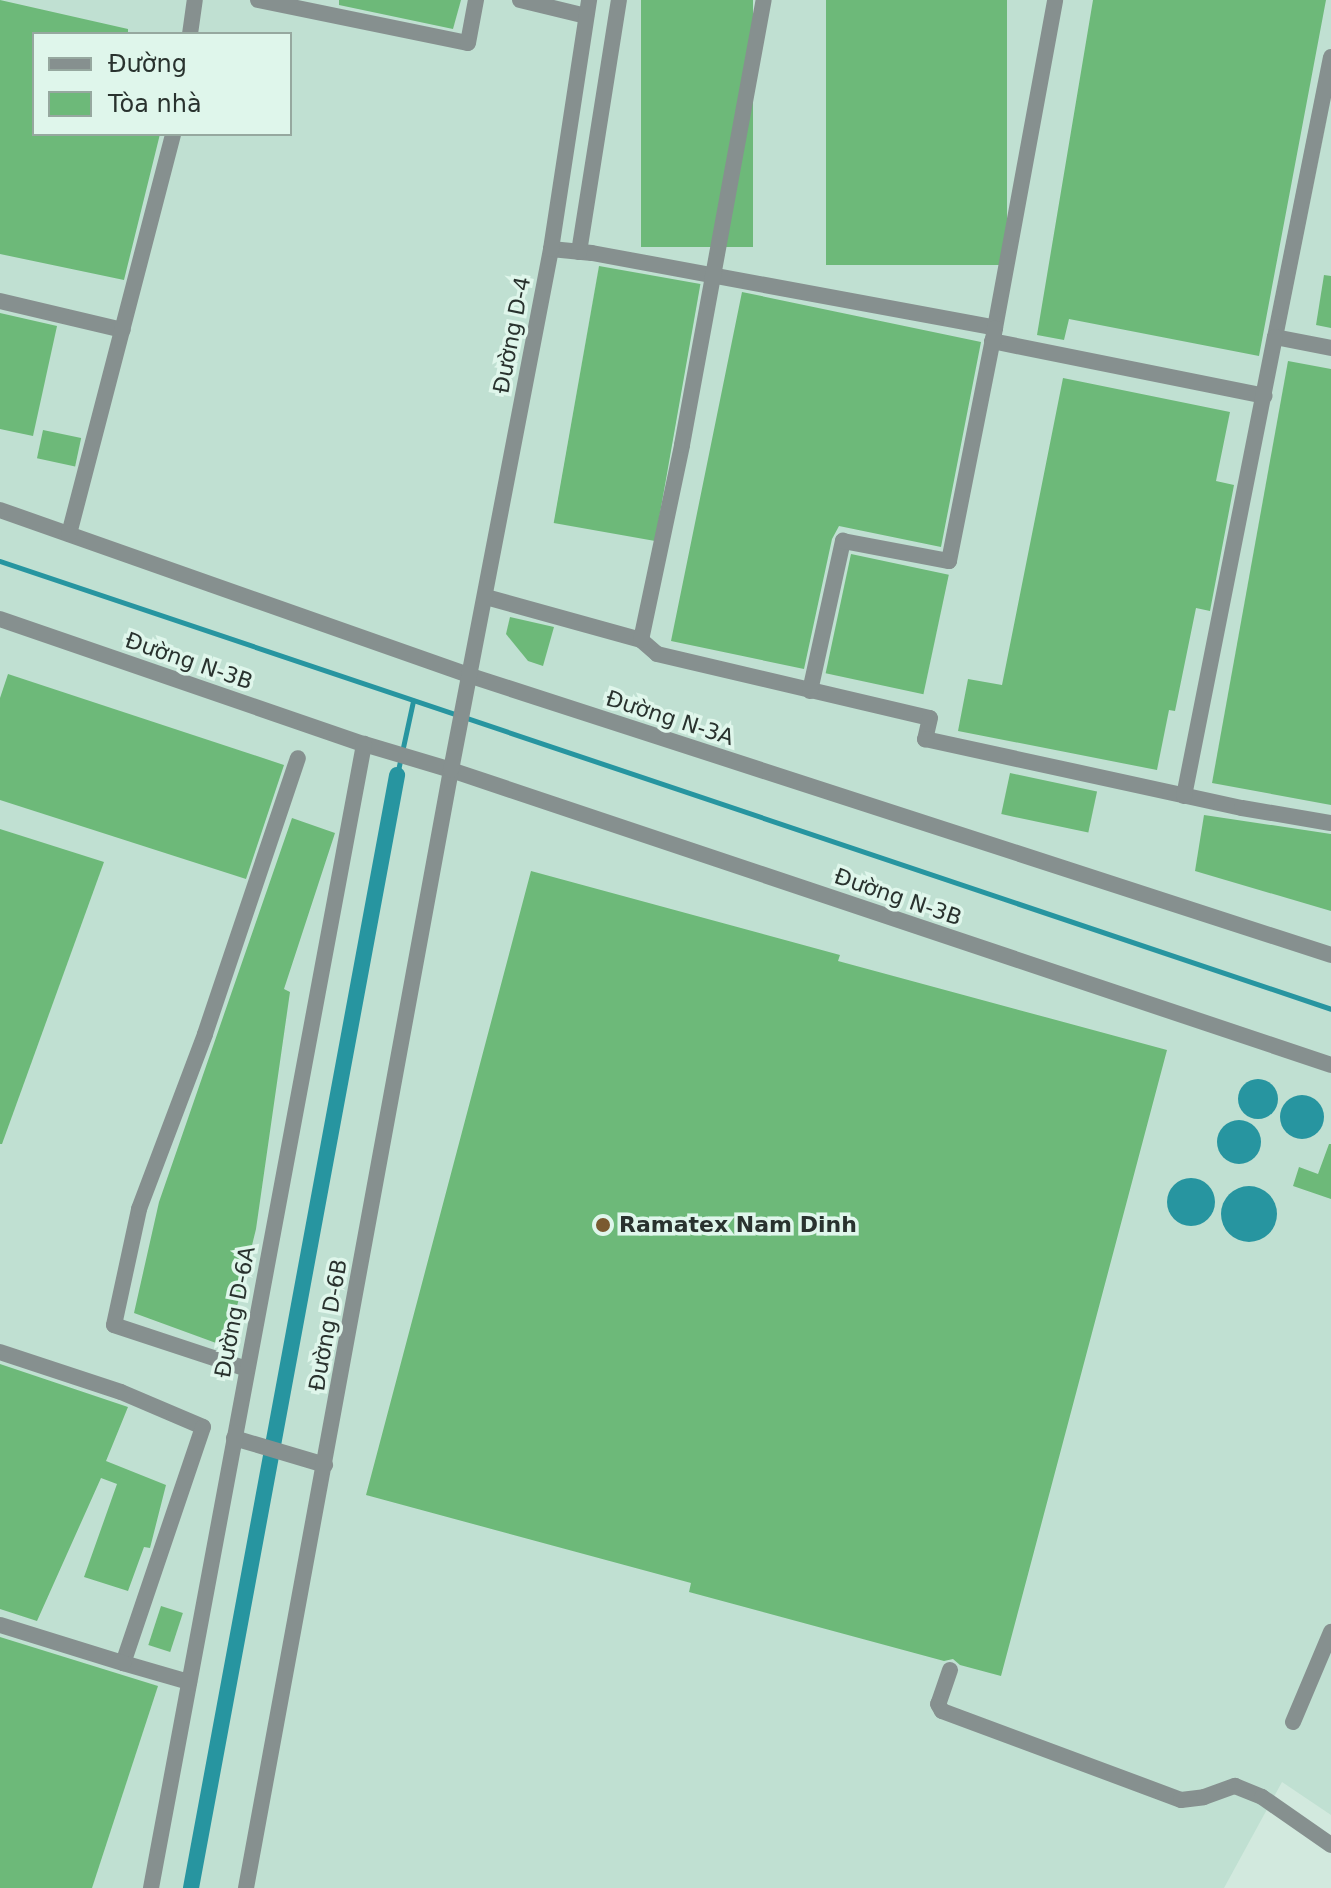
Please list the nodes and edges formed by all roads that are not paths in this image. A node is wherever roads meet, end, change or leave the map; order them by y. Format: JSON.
{"nodes":[{"id":1,"x":195,"y":0,"type":"edge"},
{"id":2,"x":258,"y":0,"type":"edge"},
{"id":3,"x":476,"y":0,"type":"edge"},
{"id":4,"x":520,"y":0,"type":"edge"},
{"id":5,"x":619,"y":0,"type":"edge"},
{"id":6,"x":764,"y":0,"type":"edge"},
{"id":7,"x":1055,"y":0,"type":"edge"},
{"id":8,"x":588,"y":8,"type":"edge"},
{"id":9,"x":190,"y":32,"type":"edge"},
{"id":10,"x":1331,"y":57,"type":"edge"},
{"id":11,"x":172,"y":136,"type":"edge"},
{"id":12,"x":551,"y":249,"type":"junction"},
{"id":13,"x":579,"y":252,"type":"junction"},
{"id":14,"x":713,"y":277,"type":"junction"},
{"id":15,"x":0,"y":301,"type":"edge"},
{"id":16,"x":123,"y":330,"type":"junction"},
{"id":17,"x":993,"y":335,"type":"junction"},
{"id":18,"x":1275,"y":337,"type":"junction"},
{"id":19,"x":1331,"y":348,"type":"edge"},
{"id":20,"x":1264,"y":396,"type":"junction"},
{"id":21,"x":0,"y":510,"type":"edge"},
{"id":22,"x":69,"y":534,"type":"junction"},
{"id":23,"x":486,"y":597,"type":"junction"},
{"id":24,"x":0,"y":619,"type":"edge"},
{"id":25,"x":641,"y":640,"type":"junction"},
{"id":26,"x":471,"y":676,"type":"junction"},
{"id":27,"x":810,"y":691,"type":"junction"},
{"id":28,"x":459,"y":735,"type":"joint"},
{"id":29,"x":364,"y":744,"type":"junction"},
{"id":30,"x":298,"y":758,"type":"dead end"},
{"id":31,"x":451,"y":770,"type":"junction"},
{"id":32,"x":1184,"y":796,"type":"junction"},
{"id":33,"x":1331,"y":823,"type":"edge"},
{"id":34,"x":1331,"y":955,"type":"edge"},
{"id":35,"x":1331,"y":1065,"type":"edge"},
{"id":36,"x":0,"y":1352,"type":"edge"},
{"id":37,"x":247,"y":1369,"type":"junction"},
{"id":38,"x":234,"y":1438,"type":"junction"},
{"id":39,"x":325,"y":1465,"type":"junction"},
{"id":40,"x":0,"y":1625,"type":"edge"},
{"id":41,"x":1331,"y":1632,"type":"edge"},
{"id":42,"x":123,"y":1663,"type":"junction"},
{"id":43,"x":950,"y":1670,"type":"dead end"},
{"id":44,"x":189,"y":1682,"type":"junction"},
{"id":45,"x":1293,"y":1722,"type":"dead end"},
{"id":46,"x":1331,"y":1845,"type":"edge"},
{"id":47,"x":151,"y":1888,"type":"edge"},
{"id":48,"x":246,"y":1888,"type":"edge"}],
"edges":[{"from":1,"to":9,"type":"street"},
{"from":2,"to":3,"type":"street"},
{"from":4,"to":8,"type":"street"},
{"from":5,"to":13,"type":"street"},
{"from":6,"to":14,"type":"street"},
{"from":7,"to":17,"type":"street"},
{"from":8,"to":12,"type":"street","name":"Đường D-4"},
{"from":10,"to":18,"type":"street"},
{"from":11,"to":16,"type":"street"},
{"from":12,"to":13,"type":"street"},
{"from":12,"to":23,"type":"street","name":"Đường D-4"},
{"from":13,"to":14,"type":"street"},
{"from":14,"to":17,"type":"street"},
{"from":14,"to":25,"type":"street"},
{"from":15,"to":16,"type":"street"},
{"from":16,"to":22,"type":"street"},
{"from":17,"to":20,"type":"street"},
{"from":17,"to":27,"type":"street"},
{"from":18,"to":19,"type":"street"},
{"from":18,"to":20,"type":"street"},
{"from":20,"to":32,"type":"street"},
{"from":21,"to":22,"type":"street","name":"Đường N-3A"},
{"from":22,"to":26,"type":"street","name":"Đường N-3A"},
{"from":23,"to":25,"type":"street"},
{"from":23,"to":26,"type":"street","name":"Đường D-4"},
{"from":24,"to":29,"type":"street","name":"Đường N-3B"},
{"from":25,"to":27,"type":"street"},
{"from":26,"to":28,"type":"street","name":"Đường D-4"},
{"from":26,"to":34,"type":"street","name":"Đường N-3A"},
{"from":27,"to":32,"type":"street"},
{"from":28,"to":31,"type":"street","name":"Đường D-6B"},
{"from":29,"to":31,"type":"street","name":"Đường N-3B"},
{"from":29,"to":37,"type":"street","name":"Đường D-6A"},
{"from":30,"to":37,"type":"street"},
{"from":31,"to":35,"type":"street","name":"Đường N-3B"},
{"from":31,"to":39,"type":"street","name":"Đường D-6B"},
{"from":32,"to":33,"type":"street"},
{"from":36,"to":42,"type":"street"},
{"from":37,"to":38,"type":"street","name":"Đường D-6A"},
{"from":38,"to":39,"type":"street"},
{"from":38,"to":44,"type":"street","name":"Đường D-6A"},
{"from":39,"to":48,"type":"street","name":"Đường D-6B"},
{"from":40,"to":42,"type":"street"},
{"from":41,"to":45,"type":"street"},
{"from":42,"to":44,"type":"street"},
{"from":43,"to":46,"type":"street"},
{"from":44,"to":47,"type":"street","name":"Đường D-6A"}]}
